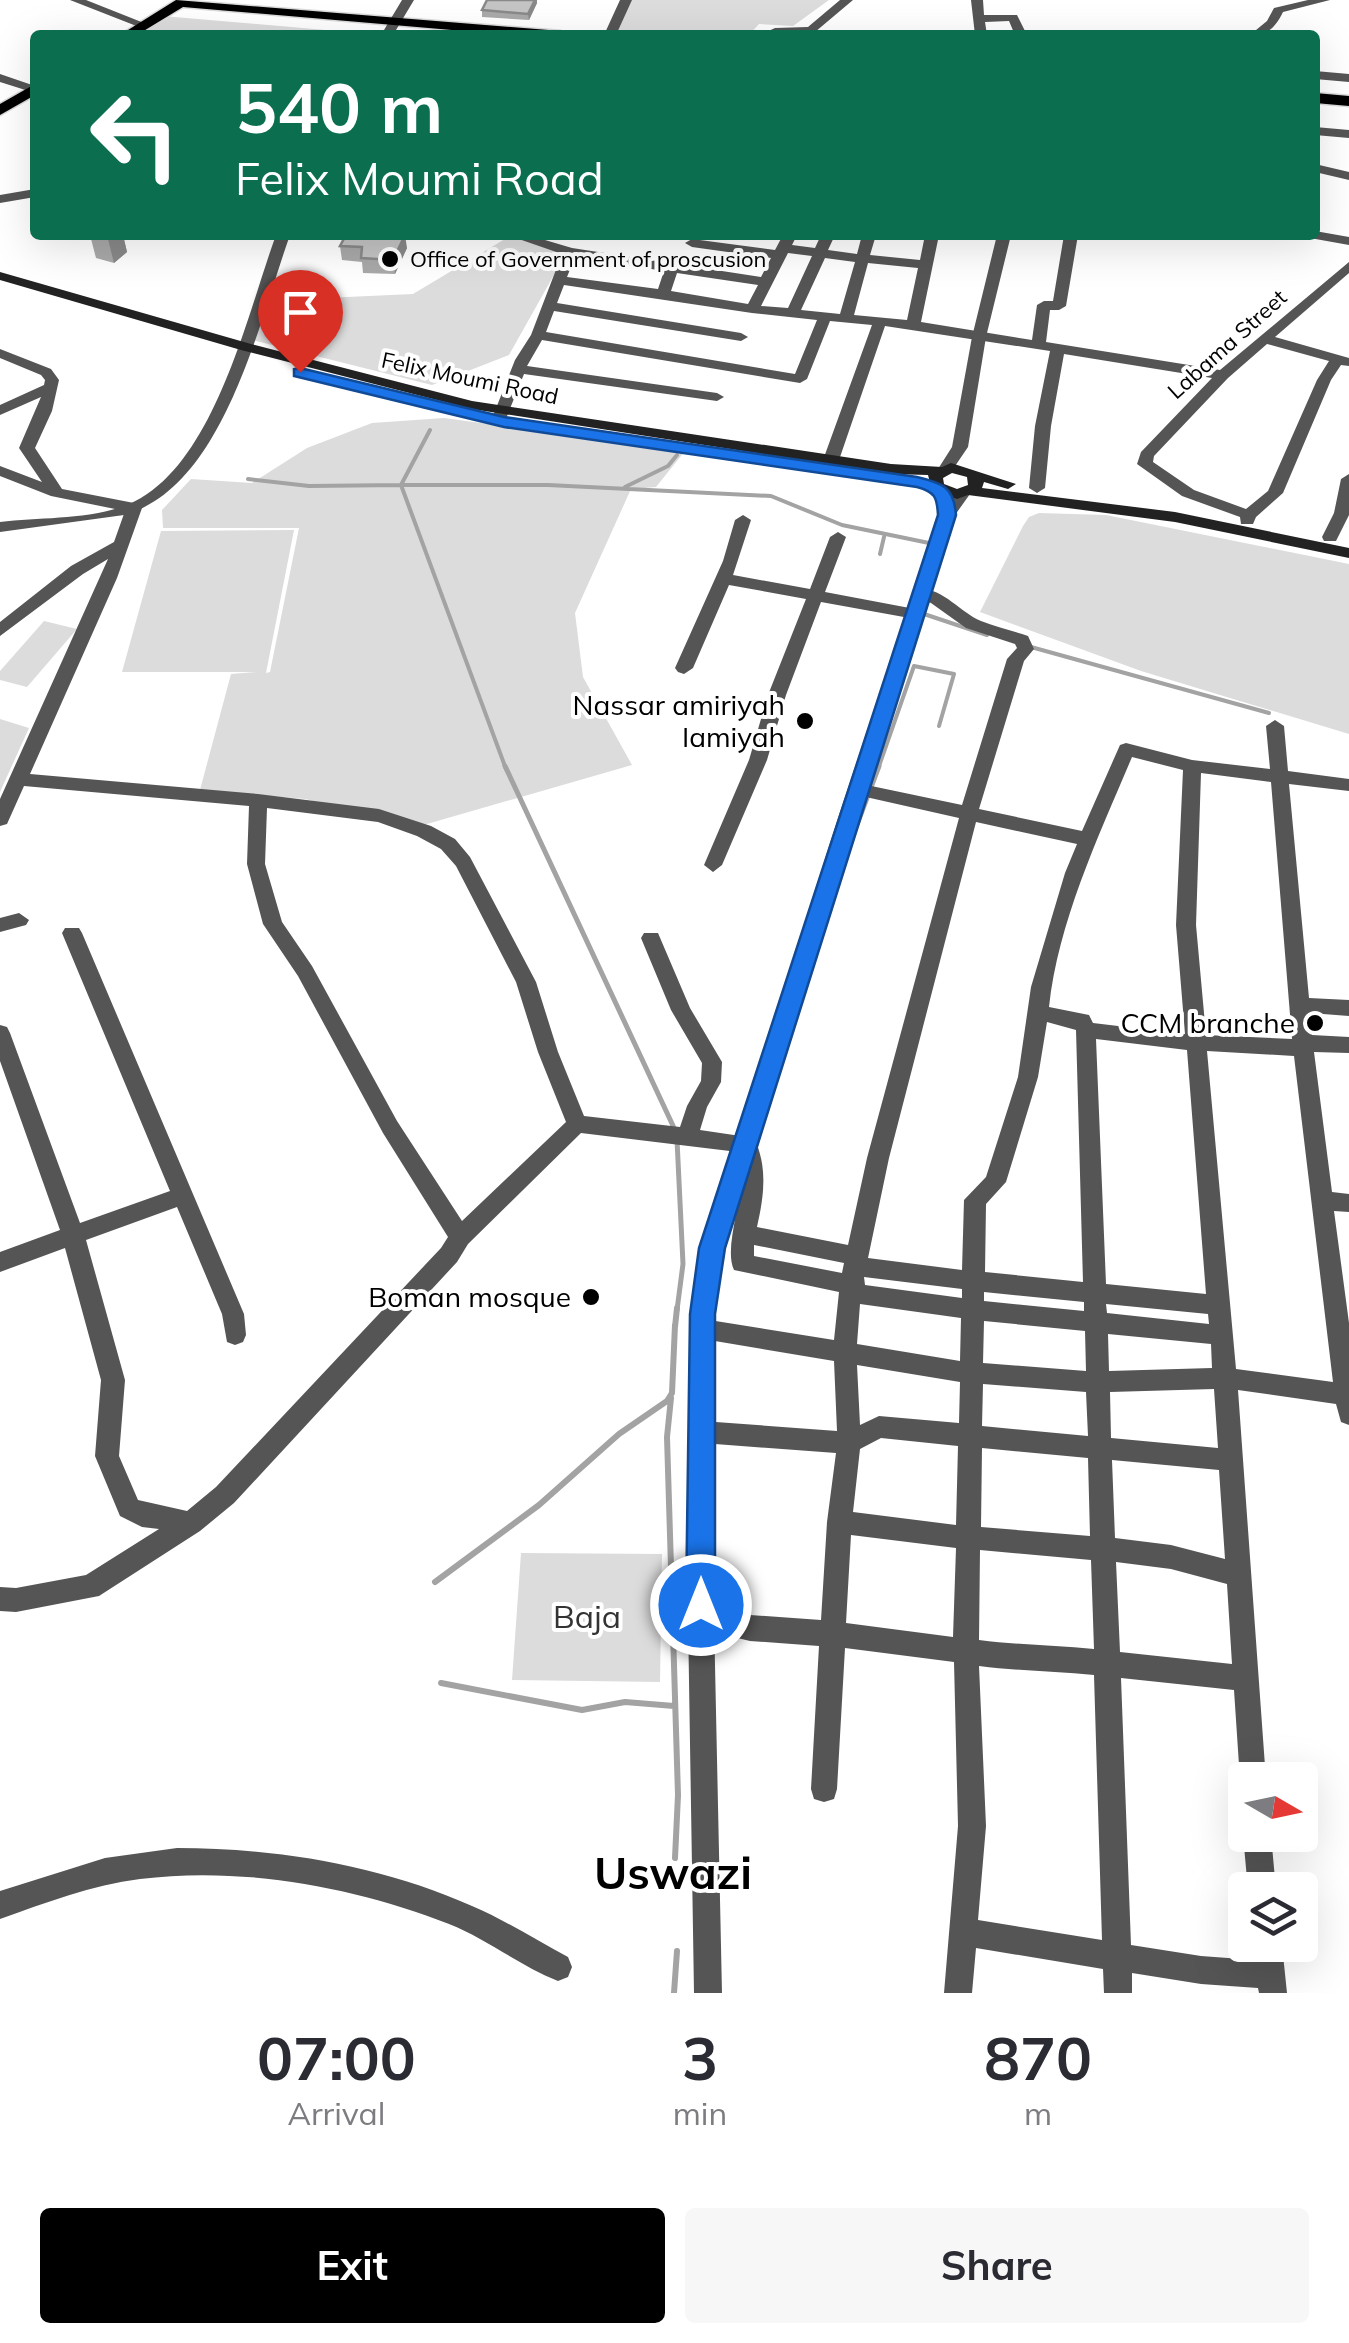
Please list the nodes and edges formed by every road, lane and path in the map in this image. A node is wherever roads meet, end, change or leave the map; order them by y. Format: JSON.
{"nodes":[{"id":1,"x":76,"y":0,"type":"edge"},
{"id":2,"x":408,"y":0,"type":"edge"},
{"id":3,"x":626,"y":0,"type":"edge"},
{"id":4,"x":847,"y":0,"type":"edge"},
{"id":5,"x":977,"y":0,"type":"edge"},
{"id":6,"x":1324,"y":0,"type":"edge"},
{"id":7,"x":184,"y":1,"type":"edge"},
{"id":8,"x":166,"y":12,"type":"junction"},
{"id":9,"x":978,"y":19,"type":"junction"},
{"id":10,"x":143,"y":26,"type":"junction"},
{"id":11,"x":391,"y":29,"type":"edge"},
{"id":12,"x":136,"y":30,"type":"edge"},
{"id":13,"x":420,"y":30,"type":"edge"},
{"id":14,"x":612,"y":30,"type":"edge"},
{"id":15,"x":807,"y":30,"type":"edge"},
{"id":16,"x":980,"y":30,"type":"edge"},
{"id":17,"x":1019,"y":30,"type":"edge"},
{"id":18,"x":1262,"y":30,"type":"edge"},
{"id":19,"x":1320,"y":76,"type":"edge"},
{"id":20,"x":0,"y":78,"type":"edge"},
{"id":21,"x":1349,"y":78,"type":"edge"},
{"id":22,"x":30,"y":88,"type":"edge"},
{"id":23,"x":30,"y":91,"type":"edge"},
{"id":24,"x":1320,"y":98,"type":"edge"},
{"id":25,"x":1349,"y":101,"type":"edge"},
{"id":26,"x":1320,"y":107,"type":"edge"},
{"id":27,"x":0,"y":110,"type":"edge"},
{"id":28,"x":1349,"y":110,"type":"edge"},
{"id":29,"x":1320,"y":131,"type":"edge"},
{"id":30,"x":1349,"y":134,"type":"edge"},
{"id":31,"x":1320,"y":169,"type":"edge"},
{"id":32,"x":1349,"y":176,"type":"edge"},
{"id":33,"x":30,"y":193,"type":"edge"},
{"id":34,"x":0,"y":199,"type":"edge"},
{"id":35,"x":1320,"y":236,"type":"edge"},
{"id":36,"x":281,"y":240,"type":"edge"},
{"id":37,"x":530,"y":240,"type":"edge"},
{"id":38,"x":694,"y":240,"type":"edge"},
{"id":39,"x":708,"y":240,"type":"edge"},
{"id":40,"x":826,"y":240,"type":"edge"},
{"id":41,"x":868,"y":240,"type":"edge"},
{"id":42,"x":931,"y":240,"type":"edge"},
{"id":43,"x":1003,"y":240,"type":"edge"},
{"id":44,"x":1071,"y":240,"type":"edge"},
{"id":45,"x":1349,"y":241,"type":"edge"},
{"id":46,"x":784,"y":246,"type":"edge"},
{"id":47,"x":570,"y":252,"type":"junction"},
{"id":48,"x":820,"y":254,"type":"junction"},
{"id":49,"x":863,"y":259,"type":"junction"},
{"id":50,"x":926,"y":265,"type":"junction"},
{"id":51,"x":1349,"y":266,"type":"edge"},
{"id":52,"x":674,"y":268,"type":"junction"},
{"id":53,"x":0,"y":276,"type":"edge"},
{"id":54,"x":561,"y":280,"type":"junction"},
{"id":55,"x":766,"y":282,"type":"junction"},
{"id":56,"x":0,"y":285,"type":"edge"},
{"id":57,"x":663,"y":294,"type":"junction"},
{"id":58,"x":53,"y":297,"type":"junction"},
{"id":59,"x":548,"y":306,"type":"junction"},
{"id":60,"x":752,"y":308,"type":"junction"},
{"id":61,"x":769,"y":311,"type":"junction"},
{"id":62,"x":793,"y":314,"type":"junction"},
{"id":63,"x":826,"y":317,"type":"junction"},
{"id":64,"x":846,"y":318,"type":"junction"},
{"id":65,"x":880,"y":322,"type":"junction"},
{"id":66,"x":913,"y":325,"type":"junction"},
{"id":67,"x":538,"y":336,"type":"junction"},
{"id":68,"x":979,"y":336,"type":"junction"},
{"id":69,"x":741,"y":337,"type":"junction"},
{"id":70,"x":1265,"y":339,"type":"junction"},
{"id":71,"x":1038,"y":347,"type":"junction"},
{"id":72,"x":1057,"y":351,"type":"junction"},
{"id":73,"x":244,"y":352,"type":"junction"},
{"id":74,"x":0,"y":353,"type":"edge"},
{"id":75,"x":1343,"y":362,"type":"edge"},
{"id":76,"x":728,"y":367,"type":"junction"},
{"id":77,"x":519,"y":368,"type":"junction"},
{"id":78,"x":1222,"y":375,"type":"junction"},
{"id":79,"x":52,"y":386,"type":"junction"},
{"id":80,"x":718,"y":397,"type":"dead end"},
{"id":81,"x":5,"y":409,"type":"edge"},
{"id":82,"x":45,"y":412,"type":"junction"},
{"id":83,"x":500,"y":416,"type":"junction"},
{"id":84,"x":960,"y":447,"type":"junction"},
{"id":85,"x":27,"y":448,"type":"junction"},
{"id":86,"x":762,"y":455,"type":"junction"},
{"id":87,"x":831,"y":460,"type":"junction"},
{"id":88,"x":0,"y":470,"type":"edge"},
{"id":89,"x":1349,"y":478,"type":"edge"},
{"id":90,"x":942,"y":480,"type":"junction"},
{"id":91,"x":968,"y":482,"type":"junction"},
{"id":92,"x":1037,"y":488,"type":"junction"},
{"id":93,"x":58,"y":493,"type":"junction"},
{"id":94,"x":134,"y":508,"type":"junction"},
{"id":95,"x":947,"y":515,"type":"junction"},
{"id":96,"x":1248,"y":518,"type":"junction"},
{"id":97,"x":743,"y":520,"type":"dead end"},
{"id":98,"x":0,"y":527,"type":"edge"},
{"id":99,"x":838,"y":537,"type":"dead end"},
{"id":100,"x":1330,"y":537,"type":"junction"},
{"id":101,"x":1349,"y":543,"type":"edge"},
{"id":102,"x":121,"y":545,"type":"junction"},
{"id":103,"x":1349,"y":553,"type":"edge"},
{"id":104,"x":724,"y":580,"type":"junction"},
{"id":105,"x":814,"y":596,"type":"junction"},
{"id":106,"x":918,"y":604,"type":"junction"},
{"id":107,"x":0,"y":632,"type":"edge"},
{"id":108,"x":684,"y":668,"type":"dead end"},
{"id":109,"x":1276,"y":726,"type":"dead end"},
{"id":110,"x":1192,"y":766,"type":"junction"},
{"id":111,"x":1279,"y":778,"type":"junction"},
{"id":112,"x":19,"y":779,"type":"junction"},
{"id":113,"x":1349,"y":785,"type":"edge"},
{"id":114,"x":856,"y":789,"type":"junction"},
{"id":115,"x":258,"y":800,"type":"junction"},
{"id":116,"x":970,"y":815,"type":"junction"},
{"id":117,"x":0,"y":819,"type":"edge"},
{"id":118,"x":1087,"y":840,"type":"junction"},
{"id":119,"x":713,"y":865,"type":"dead end"},
{"id":120,"x":72,"y":933,"type":"dead end"},
{"id":121,"x":651,"y":938,"type":"dead end"},
{"id":122,"x":1299,"y":1005,"type":"junction"},
{"id":123,"x":1349,"y":1008,"type":"edge"},
{"id":124,"x":1038,"y":1013,"type":"junction"},
{"id":125,"x":1086,"y":1030,"type":"junction"},
{"id":126,"x":0,"y":1033,"type":"edge"},
{"id":127,"x":1196,"y":1040,"type":"junction"},
{"id":128,"x":1349,"y":1045,"type":"edge"},
{"id":129,"x":1303,"y":1048,"type":"junction"},
{"id":130,"x":577,"y":1124,"type":"junction"},
{"id":131,"x":680,"y":1139,"type":"junction"},
{"id":132,"x":746,"y":1144,"type":"junction"},
{"id":133,"x":184,"y":1195,"type":"junction"},
{"id":134,"x":1322,"y":1200,"type":"junction"},
{"id":135,"x":1349,"y":1203,"type":"edge"},
{"id":136,"x":73,"y":1234,"type":"junction"},
{"id":137,"x":460,"y":1237,"type":"junction"},
{"id":138,"x":0,"y":1262,"type":"edge"},
{"id":139,"x":854,"y":1269,"type":"junction"},
{"id":140,"x":974,"y":1281,"type":"junction"},
{"id":141,"x":1094,"y":1292,"type":"junction"},
{"id":142,"x":1217,"y":1305,"type":"junction"},
{"id":143,"x":973,"y":1308,"type":"junction"},
{"id":144,"x":1342,"y":1316,"type":"edge"},
{"id":145,"x":1096,"y":1320,"type":"junction"},
{"id":146,"x":703,"y":1328,"type":"junction"},
{"id":147,"x":1218,"y":1334,"type":"junction"},
{"id":148,"x":235,"y":1335,"type":"dead end"},
{"id":149,"x":848,"y":1355,"type":"junction"},
{"id":150,"x":972,"y":1373,"type":"junction"},
{"id":151,"x":1224,"y":1378,"type":"junction"},
{"id":152,"x":1097,"y":1382,"type":"junction"},
{"id":153,"x":1348,"y":1401,"type":"edge"},
{"id":154,"x":702,"y":1432,"type":"junction"},
{"id":155,"x":972,"y":1436,"type":"junction"},
{"id":156,"x":849,"y":1443,"type":"junction"},
{"id":157,"x":1100,"y":1450,"type":"junction"},
{"id":158,"x":1228,"y":1460,"type":"junction"},
{"id":159,"x":839,"y":1522,"type":"junction"},
{"id":160,"x":190,"y":1523,"type":"junction"},
{"id":161,"x":969,"y":1538,"type":"junction"},
{"id":162,"x":1104,"y":1550,"type":"junction"},
{"id":163,"x":1237,"y":1574,"type":"junction"},
{"id":164,"x":0,"y":1598,"type":"edge"},
{"id":165,"x":701,"y":1618,"type":"junction"},
{"id":166,"x":834,"y":1634,"type":"junction"},
{"id":167,"x":966,"y":1650,"type":"junction"},
{"id":168,"x":1105,"y":1665,"type":"junction"},
{"id":169,"x":1245,"y":1678,"type":"junction"},
{"id":170,"x":1252,"y":1762,"type":"edge"},
{"id":171,"x":824,"y":1790,"type":"dead end"},
{"id":172,"x":0,"y":1905,"type":"edge"},
{"id":173,"x":963,"y":1932,"type":"junction"},
{"id":174,"x":1117,"y":1958,"type":"junction"},
{"id":175,"x":558,"y":1967,"type":"dead end"},
{"id":176,"x":1272,"y":1984,"type":"edge"},
{"id":177,"x":708,"y":1993,"type":"edge"},
{"id":178,"x":958,"y":1993,"type":"edge"},
{"id":179,"x":1118,"y":1993,"type":"edge"}],
"edges":[{"from":1,"to":10,"type":"street"},
{"from":2,"to":11,"type":"street"},
{"from":3,"to":14,"type":"street"},
{"from":4,"to":15,"type":"street"},
{"from":5,"to":9,"type":"street"},
{"from":6,"to":18,"type":"street"},
{"from":7,"to":8,"type":"main road"},
{"from":7,"to":11,"type":"main road"},
{"from":8,"to":10,"type":"main road"},
{"from":8,"to":11,"type":"main road"},
{"from":9,"to":16,"type":"street"},
{"from":9,"to":17,"type":"street"},
{"from":10,"to":12,"type":"main road"},
{"from":11,"to":13,"type":"main road"},
{"from":19,"to":21,"type":"street"},
{"from":20,"to":22,"type":"street"},
{"from":23,"to":27,"type":"main road"},
{"from":24,"to":25,"type":"main road"},
{"from":26,"to":28,"type":"main road"},
{"from":29,"to":30,"type":"street"},
{"from":31,"to":32,"type":"street"},
{"from":33,"to":34,"type":"street"},
{"from":35,"to":45,"type":"street"},
{"from":36,"to":73,"type":"street"},
{"from":37,"to":47,"type":"street"},
{"from":38,"to":52,"type":"street"},
{"from":39,"to":46,"type":"street"},
{"from":40,"to":48,"type":"street"},
{"from":41,"to":49,"type":"street"},
{"from":42,"to":50,"type":"street"},
{"from":43,"to":68,"type":"street"},
{"from":44,"to":71,"type":"street"},
{"from":46,"to":48,"type":"street"},
{"from":46,"to":55,"type":"street"},
{"from":47,"to":52,"type":"street"},
{"from":47,"to":54,"type":"street"},
{"from":48,"to":49,"type":"street"},
{"from":48,"to":62,"type":"street"},
{"from":49,"to":50,"type":"street"},
{"from":49,"to":64,"type":"street"},
{"from":50,"to":66,"type":"street"},
{"from":51,"to":70,"type":"street","name":"Labama Street"},
{"from":52,"to":55,"type":"street"},
{"from":52,"to":57,"type":"street"},
{"from":53,"to":58,"type":"main road","name":"Felix Moumi Road"},
{"from":54,"to":57,"type":"street"},
{"from":54,"to":59,"type":"street"},
{"from":55,"to":60,"type":"street"},
{"from":56,"to":58,"type":"main road","name":"Felix Moumi Road"},
{"from":57,"to":60,"type":"street"},
{"from":58,"to":73,"type":"main road","name":"Felix Moumi Road"},
{"from":59,"to":67,"type":"street"},
{"from":59,"to":69,"type":"street"},
{"from":60,"to":61,"type":"street"},
{"from":61,"to":62,"type":"street"},
{"from":61,"to":69,"type":"street"},
{"from":62,"to":63,"type":"street"},
{"from":63,"to":64,"type":"street"},
{"from":63,"to":76,"type":"street"},
{"from":64,"to":65,"type":"street"},
{"from":65,"to":66,"type":"street"},
{"from":65,"to":87,"type":"street"},
{"from":66,"to":68,"type":"street"},
{"from":67,"to":76,"type":"street"},
{"from":67,"to":77,"type":"street"},
{"from":68,"to":71,"type":"street"},
{"from":68,"to":84,"type":"street"},
{"from":69,"to":76,"type":"street"},
{"from":70,"to":75,"type":"street"},
{"from":70,"to":78,"type":"street","name":"Labama Street"},
{"from":71,"to":72,"type":"street"},
{"from":72,"to":78,"type":"street"},
{"from":72,"to":92,"type":"street"},
{"from":73,"to":83,"type":"main road","name":"Felix Moumi Road"},
{"from":73,"to":94,"type":"street"},
{"from":74,"to":79,"type":"street"},
{"from":75,"to":96,"type":"street"},
{"from":77,"to":80,"type":"street"},
{"from":77,"to":83,"type":"street"},
{"from":78,"to":96,"type":"street","name":"Labama Street"},
{"from":79,"to":81,"type":"street"},
{"from":79,"to":82,"type":"street"},
{"from":81,"to":82,"type":"street"},
{"from":82,"to":85,"type":"street"},
{"from":83,"to":86,"type":"main road","name":"Felix Moumi Road"},
{"from":84,"to":90,"type":"street"},
{"from":84,"to":91,"type":"street"},
{"from":85,"to":88,"type":"street"},
{"from":85,"to":93,"type":"street"},
{"from":86,"to":87,"type":"main road","name":"Felix Moumi Road"},
{"from":86,"to":90,"type":"main road","name":"Felix Moumi Road"},
{"from":87,"to":90,"type":"main road","name":"Felix Moumi Road"},
{"from":88,"to":93,"type":"street"},
{"from":89,"to":100,"type":"street"},
{"from":90,"to":91,"type":"main road"},
{"from":90,"to":91,"type":"main road"},
{"from":90,"to":95,"type":"street"},
{"from":91,"to":92,"type":"main road"},
{"from":91,"to":95,"type":"street"},
{"from":91,"to":103,"type":"main road"},
{"from":92,"to":96,"type":"main road"},
{"from":93,"to":94,"type":"street"},
{"from":94,"to":98,"type":"street"},
{"from":94,"to":102,"type":"street"},
{"from":95,"to":106,"type":"street"},
{"from":96,"to":100,"type":"main road"},
{"from":97,"to":104,"type":"street"},
{"from":99,"to":105,"type":"street"},
{"from":100,"to":101,"type":"main road"},
{"from":102,"to":107,"type":"street"},
{"from":102,"to":112,"type":"street"},
{"from":104,"to":105,"type":"street"},
{"from":104,"to":108,"type":"street"},
{"from":105,"to":106,"type":"street"},
{"from":105,"to":119,"type":"street"},
{"from":106,"to":114,"type":"street"},
{"from":106,"to":116,"type":"street"},
{"from":109,"to":111,"type":"street"},
{"from":110,"to":111,"type":"street"},
{"from":110,"to":118,"type":"street"},
{"from":110,"to":127,"type":"street"},
{"from":111,"to":113,"type":"street"},
{"from":111,"to":122,"type":"street"},
{"from":112,"to":115,"type":"street"},
{"from":112,"to":117,"type":"street"},
{"from":114,"to":116,"type":"street"},
{"from":114,"to":132,"type":"street"},
{"from":115,"to":130,"type":"street"},
{"from":115,"to":137,"type":"street"},
{"from":116,"to":118,"type":"street"},
{"from":116,"to":139,"type":"street"},
{"from":118,"to":124,"type":"street"},
{"from":120,"to":133,"type":"street"},
{"from":121,"to":131,"type":"street"},
{"from":122,"to":123,"type":"street"},
{"from":122,"to":129,"type":"street"},
{"from":124,"to":125,"type":"street"},
{"from":124,"to":140,"type":"street"},
{"from":125,"to":127,"type":"street"},
{"from":125,"to":141,"type":"street"},
{"from":126,"to":136,"type":"street"},
{"from":127,"to":129,"type":"street"},
{"from":127,"to":142,"type":"street"},
{"from":128,"to":129,"type":"street"},
{"from":129,"to":134,"type":"street"},
{"from":130,"to":131,"type":"street"},
{"from":130,"to":137,"type":"street"},
{"from":131,"to":132,"type":"street"},
{"from":132,"to":139,"type":"street"},
{"from":132,"to":146,"type":"street"},
{"from":133,"to":136,"type":"street"},
{"from":133,"to":148,"type":"street"},
{"from":134,"to":135,"type":"street"},
{"from":134,"to":144,"type":"street"},
{"from":136,"to":138,"type":"street"},
{"from":136,"to":160,"type":"street"},
{"from":137,"to":160,"type":"street"},
{"from":139,"to":140,"type":"street"},
{"from":139,"to":143,"type":"street"},
{"from":139,"to":149,"type":"street"},
{"from":140,"to":141,"type":"street"},
{"from":140,"to":143,"type":"street"},
{"from":141,"to":142,"type":"street"},
{"from":141,"to":145,"type":"street"},
{"from":142,"to":147,"type":"street"},
{"from":143,"to":145,"type":"street"},
{"from":143,"to":150,"type":"street"},
{"from":144,"to":153,"type":"street"},
{"from":145,"to":147,"type":"street"},
{"from":145,"to":152,"type":"street"},
{"from":146,"to":149,"type":"street"},
{"from":146,"to":154,"type":"street"},
{"from":147,"to":151,"type":"street"},
{"from":149,"to":150,"type":"street"},
{"from":149,"to":156,"type":"street"},
{"from":150,"to":152,"type":"street"},
{"from":150,"to":155,"type":"street"},
{"from":151,"to":152,"type":"street"},
{"from":151,"to":153,"type":"street"},
{"from":151,"to":158,"type":"street"},
{"from":152,"to":157,"type":"street"},
{"from":154,"to":156,"type":"street"},
{"from":154,"to":165,"type":"street"},
{"from":155,"to":156,"type":"street"},
{"from":155,"to":157,"type":"street"},
{"from":155,"to":161,"type":"street"},
{"from":156,"to":159,"type":"street"},
{"from":157,"to":158,"type":"street"},
{"from":157,"to":162,"type":"street"},
{"from":158,"to":163,"type":"street"},
{"from":159,"to":161,"type":"street"},
{"from":159,"to":166,"type":"street"},
{"from":160,"to":164,"type":"street"},
{"from":161,"to":162,"type":"street"},
{"from":161,"to":167,"type":"street"},
{"from":162,"to":163,"type":"street"},
{"from":162,"to":168,"type":"street"},
{"from":163,"to":169,"type":"street"},
{"from":165,"to":166,"type":"street"},
{"from":165,"to":177,"type":"street"},
{"from":166,"to":167,"type":"street"},
{"from":166,"to":171,"type":"street"},
{"from":167,"to":168,"type":"street"},
{"from":167,"to":173,"type":"street"},
{"from":168,"to":169,"type":"street"},
{"from":168,"to":174,"type":"street"},
{"from":169,"to":170,"type":"street"},
{"from":172,"to":175,"type":"street"},
{"from":173,"to":174,"type":"street"},
{"from":173,"to":178,"type":"street"},
{"from":174,"to":176,"type":"street"},
{"from":174,"to":179,"type":"street"}]}
